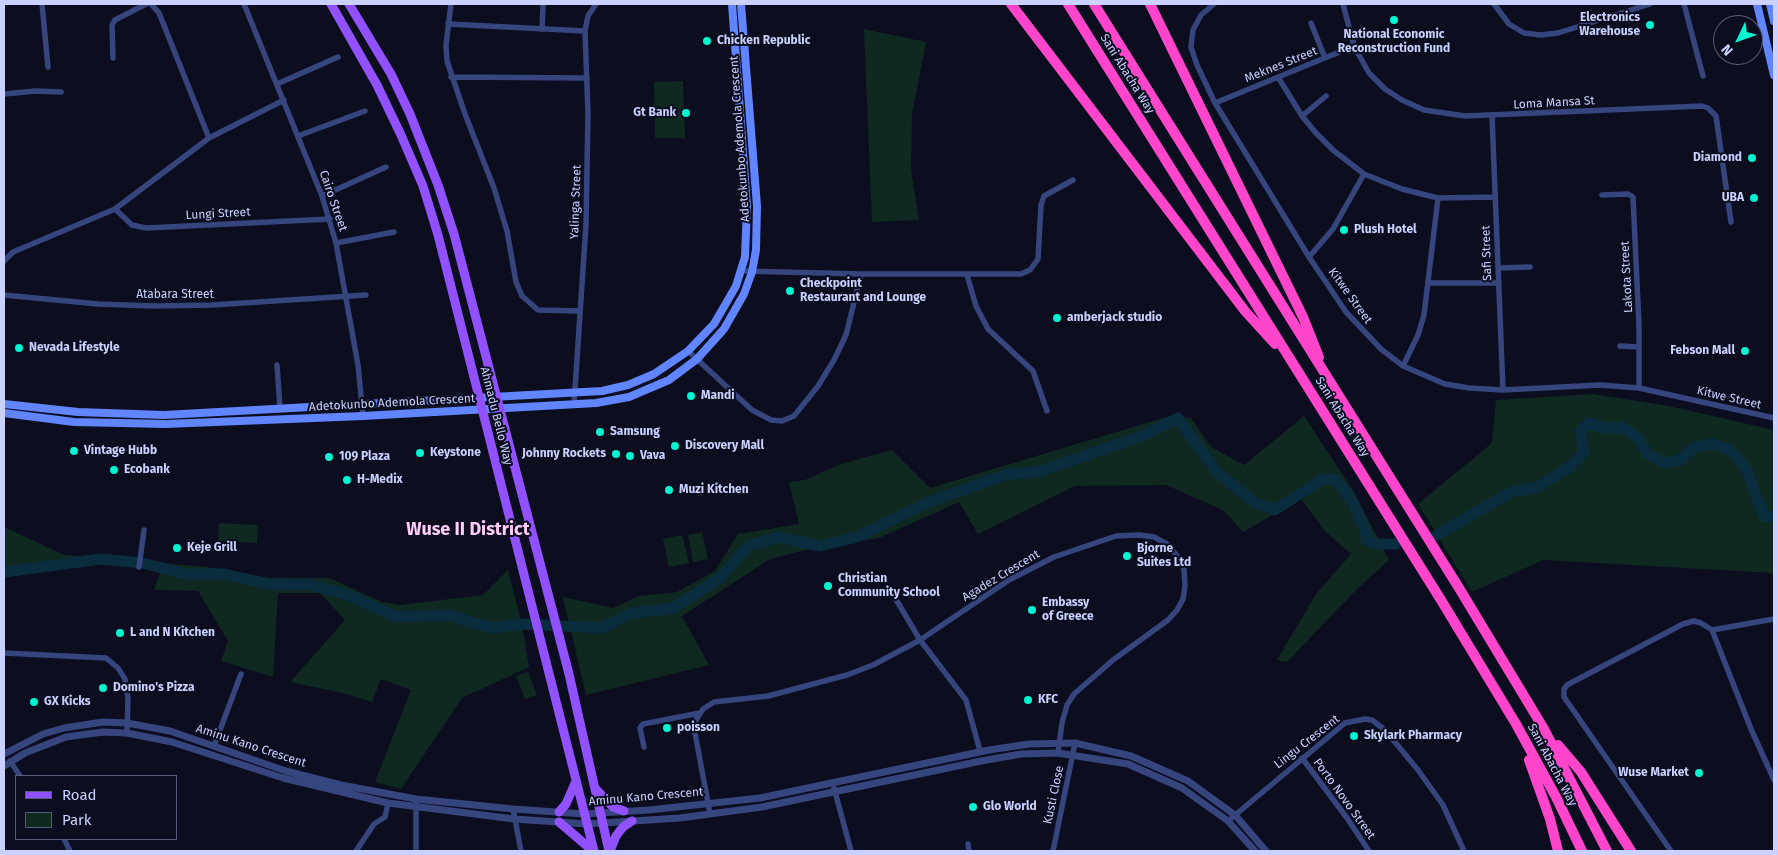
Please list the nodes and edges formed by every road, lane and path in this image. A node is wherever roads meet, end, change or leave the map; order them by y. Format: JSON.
{"nodes":[{"id":1,"x":42,"y":4,"type":"edge"},
{"id":2,"x":146,"y":4,"type":"edge"},
{"id":3,"x":152,"y":4,"type":"edge"},
{"id":4,"x":244,"y":4,"type":"edge"},
{"id":5,"x":331,"y":4,"type":"edge"},
{"id":6,"x":348,"y":4,"type":"edge"},
{"id":7,"x":451,"y":4,"type":"edge"},
{"id":8,"x":596,"y":4,"type":"edge"},
{"id":9,"x":732,"y":4,"type":"edge"},
{"id":10,"x":741,"y":4,"type":"edge"},
{"id":11,"x":1011,"y":4,"type":"edge"},
{"id":12,"x":1068,"y":4,"type":"edge"},
{"id":13,"x":1094,"y":4,"type":"edge"},
{"id":14,"x":1150,"y":4,"type":"edge"},
{"id":15,"x":1214,"y":4,"type":"edge"},
{"id":16,"x":1343,"y":4,"type":"edge"},
{"id":17,"x":1494,"y":4,"type":"edge"},
{"id":18,"x":1650,"y":4,"type":"edge"},
{"id":19,"x":1684,"y":4,"type":"edge"},
{"id":20,"x":1757,"y":4,"type":"edge"},
{"id":21,"x":1770,"y":4,"type":"edge"},
{"id":22,"x":542,"y":5,"type":"edge"},
{"id":23,"x":1774,"y":20,"type":"edge"},
{"id":24,"x":1311,"y":23,"type":"dead end"},
{"id":25,"x":448,"y":24,"type":"junction"},
{"id":26,"x":542,"y":29,"type":"junction"},
{"id":27,"x":585,"y":31,"type":"junction"},
{"id":28,"x":1354,"y":46,"type":"junction"},
{"id":29,"x":338,"y":57,"type":"dead end"},
{"id":30,"x":113,"y":58,"type":"dead end"},
{"id":31,"x":1325,"y":58,"type":"junction"},
{"id":32,"x":48,"y":67,"type":"dead end"},
{"id":33,"x":1774,"y":74,"type":"edge"},
{"id":34,"x":1703,"y":76,"type":"dead end"},
{"id":35,"x":451,"y":77,"type":"junction"},
{"id":36,"x":1278,"y":77,"type":"junction"},
{"id":37,"x":587,"y":78,"type":"junction"},
{"id":38,"x":277,"y":84,"type":"junction"},
{"id":39,"x":61,"y":92,"type":"dead end"},
{"id":40,"x":4,"y":94,"type":"edge"},
{"id":41,"x":1326,"y":96,"type":"dead end"},
{"id":42,"x":284,"y":100,"type":"junction"},
{"id":43,"x":1215,"y":102,"type":"junction"},
{"id":44,"x":365,"y":111,"type":"dead end"},
{"id":45,"x":1302,"y":116,"type":"junction"},
{"id":46,"x":1492,"y":116,"type":"junction"},
{"id":47,"x":298,"y":136,"type":"junction"},
{"id":48,"x":209,"y":138,"type":"junction"},
{"id":49,"x":386,"y":167,"type":"dead end"},
{"id":50,"x":1364,"y":174,"type":"junction"},
{"id":51,"x":1073,"y":180,"type":"dead end"},
{"id":52,"x":1602,"y":195,"type":"dead end"},
{"id":53,"x":322,"y":196,"type":"junction"},
{"id":54,"x":1495,"y":197,"type":"junction"},
{"id":55,"x":1438,"y":198,"type":"junction"},
{"id":56,"x":114,"y":209,"type":"junction"},
{"id":57,"x":330,"y":219,"type":"junction"},
{"id":58,"x":1731,"y":222,"type":"dead end"},
{"id":59,"x":394,"y":232,"type":"dead end"},
{"id":60,"x":336,"y":243,"type":"junction"},
{"id":61,"x":1309,"y":257,"type":"junction"},
{"id":62,"x":4,"y":261,"type":"edge"},
{"id":63,"x":1530,"y":267,"type":"dead end"},
{"id":64,"x":1498,"y":268,"type":"junction"},
{"id":65,"x":742,"y":271,"type":"junction"},
{"id":66,"x":752,"y":272,"type":"junction"},
{"id":67,"x":861,"y":274,"type":"junction"},
{"id":68,"x":967,"y":275,"type":"junction"},
{"id":69,"x":1499,"y":282,"type":"junction"},
{"id":70,"x":1429,"y":283,"type":"junction"},
{"id":71,"x":4,"y":295,"type":"edge"},
{"id":72,"x":366,"y":296,"type":"dead end"},
{"id":73,"x":347,"y":298,"type":"junction"},
{"id":74,"x":580,"y":311,"type":"junction"},
{"id":75,"x":1620,"y":346,"type":"dead end"},
{"id":76,"x":1639,"y":347,"type":"junction"},
{"id":77,"x":688,"y":351,"type":"junction"},
{"id":78,"x":696,"y":359,"type":"junction"},
{"id":79,"x":1292,"y":362,"type":"junction"},
{"id":80,"x":277,"y":366,"type":"dead end"},
{"id":81,"x":1404,"y":366,"type":"junction"},
{"id":82,"x":1331,"y":386,"type":"junction"},
{"id":83,"x":1639,"y":388,"type":"junction"},
{"id":84,"x":1503,"y":390,"type":"junction"},
{"id":85,"x":575,"y":392,"type":"junction"},
{"id":86,"x":496,"y":396,"type":"junction"},
{"id":87,"x":478,"y":397,"type":"junction"},
{"id":88,"x":362,"y":403,"type":"junction"},
{"id":89,"x":4,"y":404,"type":"edge"},
{"id":90,"x":574,"y":404,"type":"junction"},
{"id":91,"x":280,"y":408,"type":"junction"},
{"id":92,"x":499,"y":408,"type":"junction"},
{"id":93,"x":481,"y":410,"type":"junction"},
{"id":94,"x":1047,"y":411,"type":"dead end"},
{"id":95,"x":4,"y":413,"type":"edge"},
{"id":96,"x":363,"y":416,"type":"junction"},
{"id":97,"x":1774,"y":418,"type":"edge"},
{"id":98,"x":144,"y":530,"type":"dead end"},
{"id":99,"x":139,"y":567,"type":"dead end"},
{"id":100,"x":894,"y":596,"type":"dead end"},
{"id":101,"x":1774,"y":620,"type":"edge"},
{"id":102,"x":1712,"y":630,"type":"junction"},
{"id":103,"x":920,"y":640,"type":"junction"},
{"id":104,"x":4,"y":653,"type":"edge"},
{"id":105,"x":242,"y":674,"type":"dead end"},
{"id":106,"x":700,"y":713,"type":"junction"},
{"id":107,"x":127,"y":723,"type":"junction"},
{"id":108,"x":1516,"y":724,"type":"junction"},
{"id":109,"x":1544,"y":729,"type":"junction"},
{"id":110,"x":128,"y":733,"type":"junction"},
{"id":111,"x":1059,"y":742,"type":"junction"},
{"id":112,"x":1075,"y":743,"type":"junction"},
{"id":113,"x":214,"y":746,"type":"junction"},
{"id":114,"x":644,"y":747,"type":"dead end"},
{"id":115,"x":980,"y":751,"type":"junction"},
{"id":116,"x":1058,"y":753,"type":"junction"},
{"id":117,"x":4,"y":754,"type":"edge"},
{"id":118,"x":1073,"y":754,"type":"junction"},
{"id":119,"x":1302,"y":758,"type":"junction"},
{"id":120,"x":7,"y":764,"type":"edge"},
{"id":121,"x":19,"y":775,"type":"edge"},
{"id":122,"x":1774,"y":780,"type":"edge"},
{"id":123,"x":576,"y":781,"type":"junction"},
{"id":124,"x":832,"y":784,"type":"junction"},
{"id":125,"x":594,"y":788,"type":"junction"},
{"id":126,"x":835,"y":793,"type":"junction"},
{"id":127,"x":416,"y":799,"type":"junction"},
{"id":128,"x":388,"y":803,"type":"junction"},
{"id":129,"x":708,"y":804,"type":"junction"},
{"id":130,"x":416,"y":808,"type":"junction"},
{"id":131,"x":513,"y":809,"type":"junction"},
{"id":132,"x":559,"y":812,"type":"junction"},
{"id":133,"x":624,"y":812,"type":"junction"},
{"id":134,"x":600,"y":813,"type":"junction"},
{"id":135,"x":584,"y":814,"type":"junction"},
{"id":136,"x":710,"y":814,"type":"junction"},
{"id":137,"x":1235,"y":815,"type":"junction"},
{"id":138,"x":514,"y":819,"type":"junction"},
{"id":139,"x":632,"y":821,"type":"junction"},
{"id":140,"x":1228,"y":821,"type":"junction"},
{"id":141,"x":559,"y":822,"type":"junction"},
{"id":142,"x":602,"y":823,"type":"junction"},
{"id":143,"x":587,"y":824,"type":"junction"},
{"id":144,"x":968,"y":844,"type":"dead end"},
{"id":145,"x":356,"y":851,"type":"edge"},
{"id":146,"x":416,"y":851,"type":"edge"},
{"id":147,"x":521,"y":851,"type":"edge"},
{"id":148,"x":594,"y":851,"type":"edge"},
{"id":149,"x":609,"y":851,"type":"edge"},
{"id":150,"x":851,"y":851,"type":"edge"},
{"id":151,"x":969,"y":851,"type":"edge"},
{"id":152,"x":1053,"y":851,"type":"edge"},
{"id":153,"x":1255,"y":851,"type":"edge"},
{"id":154,"x":1266,"y":851,"type":"edge"},
{"id":155,"x":1369,"y":851,"type":"edge"},
{"id":156,"x":1464,"y":851,"type":"edge"},
{"id":157,"x":1558,"y":851,"type":"edge"},
{"id":158,"x":1582,"y":851,"type":"edge"},
{"id":159,"x":1607,"y":851,"type":"edge"},
{"id":160,"x":1631,"y":851,"type":"edge"},
{"id":161,"x":1671,"y":851,"type":"edge"}],
"edges":[{"from":1,"to":32,"type":"street"},
{"from":2,"to":30,"type":"street"},
{"from":3,"to":48,"type":"street"},
{"from":4,"to":38,"type":"street","name":"Cairo Street"},
{"from":5,"to":87,"type":"main road","name":"Ahmadu Bello Way"},
{"from":6,"to":86,"type":"main road","name":"Ahmadu Bello Way"},
{"from":7,"to":25,"type":"street"},
{"from":8,"to":27,"type":"street","name":"Yalinga Street"},
{"from":9,"to":65,"type":"main road","name":"Adetokunbo Ademola Crescent"},
{"from":10,"to":66,"type":"main road","name":"Adetokunbo Ademola Crescent"},
{"from":11,"to":79,"type":"highway"},
{"from":12,"to":79,"type":"highway","name":"Sani Abacha Way"},
{"from":13,"to":82,"type":"highway","name":"Sani Abacha Way"},
{"from":14,"to":82,"type":"highway"},
{"from":15,"to":43,"type":"street","name":"Kitwe Street"},
{"from":16,"to":28,"type":"street","name":"Loma Mansa St"},
{"from":17,"to":18,"type":"street"},
{"from":19,"to":34,"type":"street"},
{"from":20,"to":33,"type":"main road"},
{"from":21,"to":23,"type":"main road"},
{"from":22,"to":26,"type":"street"},
{"from":24,"to":31,"type":"street"},
{"from":25,"to":26,"type":"street"},
{"from":25,"to":35,"type":"street"},
{"from":26,"to":27,"type":"street"},
{"from":27,"to":37,"type":"street","name":"Yalinga Street"},
{"from":28,"to":31,"type":"street","name":"Meknes Street"},
{"from":28,"to":46,"type":"street","name":"Loma Mansa St"},
{"from":29,"to":38,"type":"street"},
{"from":31,"to":36,"type":"street","name":"Meknes Street"},
{"from":35,"to":37,"type":"street"},
{"from":35,"to":74,"type":"street"},
{"from":36,"to":43,"type":"street","name":"Meknes Street"},
{"from":36,"to":45,"type":"street"},
{"from":37,"to":74,"type":"street","name":"Yalinga Street"},
{"from":38,"to":42,"type":"street","name":"Cairo Street"},
{"from":39,"to":40,"type":"street"},
{"from":41,"to":45,"type":"street"},
{"from":42,"to":47,"type":"street","name":"Cairo Street"},
{"from":42,"to":48,"type":"street"},
{"from":43,"to":61,"type":"street","name":"Kitwe Street"},
{"from":44,"to":47,"type":"street"},
{"from":45,"to":50,"type":"street"},
{"from":46,"to":54,"type":"street","name":"Safi Street"},
{"from":46,"to":58,"type":"street","name":"Loma Mansa St"},
{"from":47,"to":53,"type":"street","name":"Cairo Street"},
{"from":48,"to":56,"type":"street"},
{"from":49,"to":53,"type":"street"},
{"from":50,"to":55,"type":"street"},
{"from":50,"to":61,"type":"street"},
{"from":51,"to":68,"type":"street"},
{"from":52,"to":76,"type":"street","name":"Lakota Street"},
{"from":53,"to":57,"type":"street","name":"Cairo Street"},
{"from":54,"to":55,"type":"street"},
{"from":54,"to":64,"type":"street","name":"Safi Street"},
{"from":55,"to":70,"type":"street"},
{"from":56,"to":57,"type":"street","name":"Lungi Street"},
{"from":56,"to":62,"type":"street"},
{"from":57,"to":60,"type":"street","name":"Cairo Street"},
{"from":59,"to":60,"type":"street"},
{"from":60,"to":73,"type":"street","name":"Cairo Street"},
{"from":61,"to":81,"type":"street","name":"Kitwe Street"},
{"from":63,"to":64,"type":"street"},
{"from":64,"to":69,"type":"street","name":"Safi Street"},
{"from":65,"to":66,"type":"street"},
{"from":65,"to":77,"type":"main road","name":"Adetokunbo Ademola Crescent"},
{"from":66,"to":67,"type":"street"},
{"from":66,"to":78,"type":"main road","name":"Adetokunbo Ademola Crescent"},
{"from":67,"to":68,"type":"street"},
{"from":67,"to":78,"type":"street"},
{"from":68,"to":94,"type":"street"},
{"from":69,"to":70,"type":"street"},
{"from":69,"to":84,"type":"street","name":"Safi Street"},
{"from":70,"to":81,"type":"street"},
{"from":71,"to":73,"type":"street","name":"Atabara Street"},
{"from":72,"to":73,"type":"street","name":"Atabara Street"},
{"from":73,"to":88,"type":"street","name":"Cairo Street"},
{"from":74,"to":85,"type":"street","name":"Yalinga Street"},
{"from":75,"to":76,"type":"street"},
{"from":76,"to":83,"type":"street","name":"Lakota Street"},
{"from":77,"to":78,"type":"street"},
{"from":77,"to":85,"type":"main road","name":"Adetokunbo Ademola Crescent"},
{"from":78,"to":90,"type":"main road","name":"Adetokunbo Ademola Crescent"},
{"from":79,"to":108,"type":"highway","name":"Sani Abacha Way"},
{"from":80,"to":91,"type":"street"},
{"from":81,"to":84,"type":"street","name":"Kitwe Street"},
{"from":82,"to":109,"type":"highway","name":"Sani Abacha Way"},
{"from":83,"to":84,"type":"street","name":"Kitwe Street"},
{"from":83,"to":97,"type":"street","name":"Kitwe Street"},
{"from":85,"to":86,"type":"main road","name":"Adetokunbo Ademola Crescent"},
{"from":85,"to":90,"type":"street","name":"Yalinga Street"},
{"from":86,"to":87,"type":"main road","name":"Adetokunbo Ademola Crescent"},
{"from":86,"to":92,"type":"main road","name":"Ahmadu Bello Way"},
{"from":87,"to":88,"type":"main road","name":"Adetokunbo Ademola Crescent"},
{"from":87,"to":93,"type":"main road","name":"Ahmadu Bello Way"},
{"from":88,"to":91,"type":"main road","name":"Adetokunbo Ademola Crescent"},
{"from":88,"to":96,"type":"street","name":"Cairo Street"},
{"from":89,"to":91,"type":"main road","name":"Adetokunbo Ademola Crescent"},
{"from":90,"to":92,"type":"main road","name":"Adetokunbo Ademola Crescent"},
{"from":92,"to":93,"type":"main road","name":"Adetokunbo Ademola Crescent"},
{"from":92,"to":125,"type":"main road","name":"Ahmadu Bello Way"},
{"from":93,"to":96,"type":"main road","name":"Adetokunbo Ademola Crescent"},
{"from":93,"to":123,"type":"main road","name":"Ahmadu Bello Way"},
{"from":95,"to":96,"type":"main road","name":"Adetokunbo Ademola Crescent"},
{"from":98,"to":99,"type":"street"},
{"from":100,"to":103,"type":"street"},
{"from":101,"to":102,"type":"street"},
{"from":102,"to":122,"type":"street"},
{"from":102,"to":161,"type":"street"},
{"from":103,"to":106,"type":"street","name":"Agadez Crescent"},
{"from":103,"to":111,"type":"street","name":"Agadez Crescent"},
{"from":103,"to":115,"type":"street"},
{"from":104,"to":107,"type":"street"},
{"from":105,"to":113,"type":"street"},
{"from":106,"to":114,"type":"street","name":"Agadez Crescent"},
{"from":106,"to":129,"type":"street"},
{"from":107,"to":110,"type":"street"},
{"from":107,"to":113,"type":"street","name":"Aminu Kano Crescent"},
{"from":107,"to":117,"type":"street","name":"Aminu Kano Crescent"},
{"from":108,"to":157,"type":"highway"},
{"from":108,"to":158,"type":"highway","name":"Sani Abacha Way"},
{"from":109,"to":159,"type":"highway","name":"Sani Abacha Way"},
{"from":109,"to":160,"type":"highway"},
{"from":110,"to":120,"type":"street","name":"Aminu Kano Crescent"},
{"from":110,"to":128,"type":"street","name":"Aminu Kano Crescent"},
{"from":111,"to":112,"type":"street","name":"Aminu Kano Crescent"},
{"from":111,"to":115,"type":"street","name":"Aminu Kano Crescent"},
{"from":111,"to":116,"type":"street","name":"Agadez Crescent"},
{"from":112,"to":118,"type":"street","name":"Kusti Close"},
{"from":112,"to":137,"type":"street","name":"Aminu Kano Crescent"},
{"from":113,"to":127,"type":"street","name":"Aminu Kano Crescent"},
{"from":115,"to":124,"type":"street","name":"Aminu Kano Crescent"},
{"from":116,"to":118,"type":"street","name":"Aminu Kano Crescent"},
{"from":116,"to":126,"type":"street","name":"Aminu Kano Crescent"},
{"from":118,"to":140,"type":"street","name":"Aminu Kano Crescent"},
{"from":118,"to":152,"type":"street","name":"Kusti Close"},
{"from":119,"to":137,"type":"street","name":"Lingu Crescent"},
{"from":119,"to":155,"type":"street","name":"Porto Novo Street"},
{"from":119,"to":156,"type":"street","name":"Lingu Crescent"},
{"from":120,"to":121,"type":"street"},
{"from":123,"to":132,"type":"main road"},
{"from":123,"to":135,"type":"main road","name":"Ahmadu Bello Way"},
{"from":124,"to":126,"type":"street"},
{"from":124,"to":129,"type":"street","name":"Aminu Kano Crescent"},
{"from":125,"to":133,"type":"main road"},
{"from":125,"to":134,"type":"main road","name":"Ahmadu Bello Way"},
{"from":126,"to":136,"type":"street","name":"Aminu Kano Crescent"},
{"from":126,"to":150,"type":"street"},
{"from":127,"to":130,"type":"street"},
{"from":127,"to":131,"type":"street","name":"Aminu Kano Crescent"},
{"from":128,"to":130,"type":"street","name":"Aminu Kano Crescent"},
{"from":128,"to":145,"type":"street"},
{"from":129,"to":133,"type":"street","name":"Aminu Kano Crescent"},
{"from":129,"to":136,"type":"street"},
{"from":130,"to":138,"type":"street","name":"Aminu Kano Crescent"},
{"from":130,"to":146,"type":"street"},
{"from":131,"to":132,"type":"street","name":"Aminu Kano Crescent"},
{"from":131,"to":138,"type":"street"},
{"from":132,"to":135,"type":"street","name":"Aminu Kano Crescent"},
{"from":133,"to":134,"type":"street","name":"Aminu Kano Crescent"},
{"from":134,"to":135,"type":"street","name":"Aminu Kano Crescent"},
{"from":134,"to":142,"type":"main road","name":"Ahmadu Bello Way"},
{"from":135,"to":143,"type":"main road","name":"Ahmadu Bello Way"},
{"from":136,"to":139,"type":"street","name":"Aminu Kano Crescent"},
{"from":137,"to":140,"type":"street","name":"Lingu Crescent"},
{"from":137,"to":154,"type":"street","name":"Aminu Kano Crescent"},
{"from":138,"to":141,"type":"street","name":"Aminu Kano Crescent"},
{"from":138,"to":147,"type":"street"},
{"from":139,"to":142,"type":"street","name":"Aminu Kano Crescent"},
{"from":139,"to":149,"type":"main road"},
{"from":140,"to":153,"type":"street","name":"Aminu Kano Crescent"},
{"from":141,"to":143,"type":"street","name":"Aminu Kano Crescent"},
{"from":141,"to":148,"type":"main road"},
{"from":142,"to":143,"type":"street","name":"Aminu Kano Crescent"},
{"from":142,"to":149,"type":"main road","name":"Ahmadu Bello Way"},
{"from":143,"to":148,"type":"main road","name":"Ahmadu Bello Way"},
{"from":144,"to":151,"type":"street"}]}
